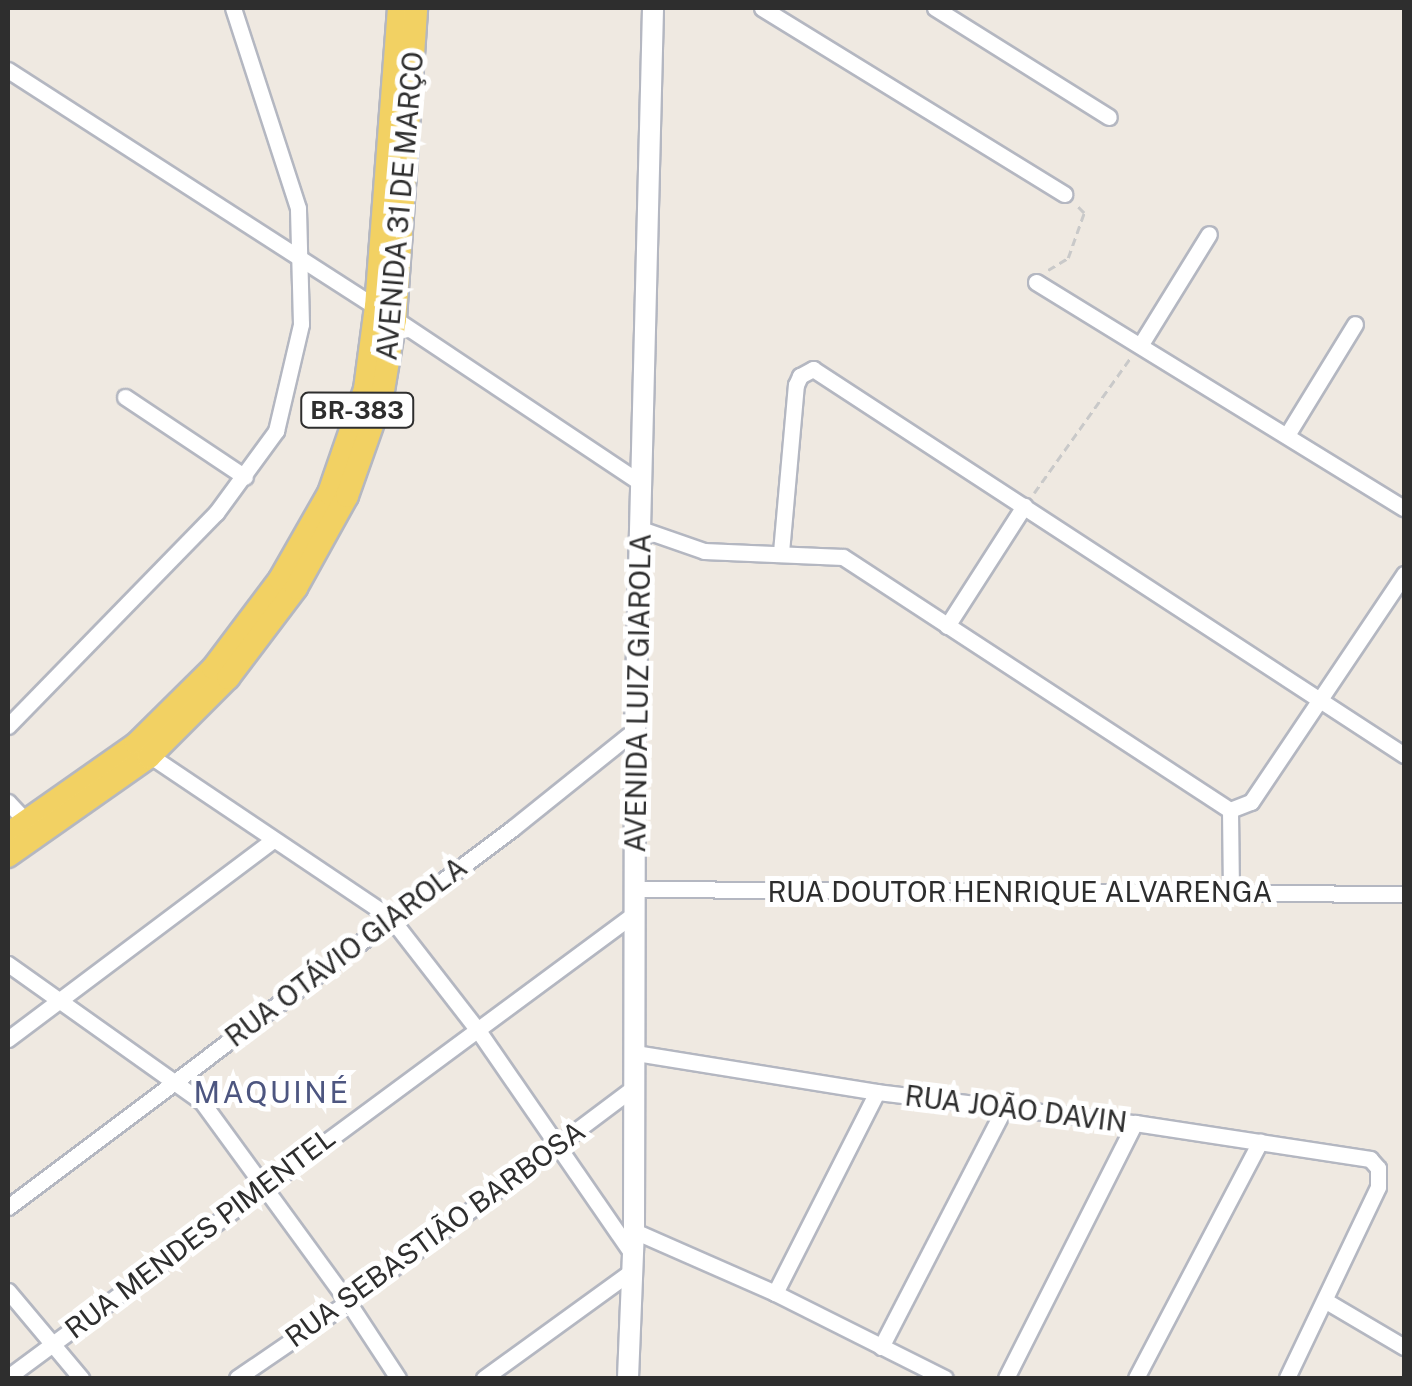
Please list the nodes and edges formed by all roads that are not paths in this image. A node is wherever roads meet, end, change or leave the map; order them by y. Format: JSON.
{"nodes":[{"id":1,"x":233,"y":8,"type":"edge"},
{"id":2,"x":399,"y":8,"type":"edge"},
{"id":3,"x":416,"y":8,"type":"edge"},
{"id":4,"x":654,"y":8,"type":"edge"},
{"id":5,"x":762,"y":8,"type":"edge"},
{"id":6,"x":936,"y":8,"type":"edge"},
{"id":7,"x":403,"y":64,"type":"junction"},
{"id":8,"x":8,"y":70,"type":"edge"},
{"id":9,"x":1109,"y":117,"type":"dead end"},
{"id":10,"x":1064,"y":194,"type":"road end"},
{"id":11,"x":1209,"y":234,"type":"dead end"},
{"id":12,"x":302,"y":260,"type":"junction"},
{"id":13,"x":1036,"y":282,"type":"road end"},
{"id":14,"x":386,"y":313,"type":"junction"},
{"id":15,"x":1354,"y":324,"type":"dead end"},
{"id":16,"x":1141,"y":344,"type":"junction"},
{"id":17,"x":125,"y":397,"type":"dead end"},
{"id":18,"x":1287,"y":435,"type":"junction"},
{"id":19,"x":245,"y":477,"type":"junction"},
{"id":20,"x":642,"y":484,"type":"junction"},
{"id":21,"x":1024,"y":506,"type":"junction"},
{"id":22,"x":1404,"y":508,"type":"edge"},
{"id":23,"x":640,"y":529,"type":"junction"},
{"id":24,"x":781,"y":552,"type":"junction"},
{"id":25,"x":1404,"y":574,"type":"edge"},
{"id":26,"x":947,"y":626,"type":"junction"},
{"id":27,"x":1319,"y":701,"type":"junction"},
{"id":28,"x":8,"y":726,"type":"edge"},
{"id":29,"x":635,"y":730,"type":"junction"},
{"id":30,"x":142,"y":750,"type":"junction"},
{"id":31,"x":1404,"y":755,"type":"edge"},
{"id":32,"x":8,"y":802,"type":"edge"},
{"id":33,"x":1230,"y":810,"type":"junction"},
{"id":34,"x":24,"y":830,"type":"edge"},
{"id":35,"x":273,"y":840,"type":"junction"},
{"id":36,"x":8,"y":856,"type":"edge"},
{"id":37,"x":635,"y":889,"type":"junction"},
{"id":38,"x":1230,"y":894,"type":"junction"},
{"id":39,"x":1404,"y":894,"type":"edge"},
{"id":40,"x":634,"y":914,"type":"junction"},
{"id":41,"x":390,"y":917,"type":"junction"},
{"id":42,"x":8,"y":964,"type":"edge"},
{"id":43,"x":58,"y":1002,"type":"junction"},
{"id":44,"x":477,"y":1029,"type":"junction"},
{"id":45,"x":8,"y":1039,"type":"edge"},
{"id":46,"x":636,"y":1053,"type":"junction"},
{"id":47,"x":171,"y":1083,"type":"junction"},
{"id":48,"x":633,"y":1088,"type":"junction"},
{"id":49,"x":876,"y":1092,"type":"junction"},
{"id":50,"x":1005,"y":1108,"type":"junction"},
{"id":51,"x":1135,"y":1123,"type":"junction"},
{"id":52,"x":1260,"y":1142,"type":"junction"},
{"id":53,"x":558,"y":1143,"type":"junction"},
{"id":54,"x":265,"y":1185,"type":"junction"},
{"id":55,"x":8,"y":1208,"type":"edge"},
{"id":56,"x":632,"y":1252,"type":"junction"},
{"id":57,"x":8,"y":1291,"type":"edge"},
{"id":58,"x":775,"y":1294,"type":"junction"},
{"id":59,"x":1326,"y":1301,"type":"junction"},
{"id":60,"x":348,"y":1302,"type":"junction"},
{"id":61,"x":54,"y":1342,"type":"junction"},
{"id":62,"x":881,"y":1347,"type":"junction"},
{"id":63,"x":1404,"y":1348,"type":"edge"},
{"id":64,"x":8,"y":1376,"type":"edge"},
{"id":65,"x":81,"y":1378,"type":"edge"},
{"id":66,"x":237,"y":1378,"type":"edge"},
{"id":67,"x":398,"y":1378,"type":"edge"},
{"id":68,"x":484,"y":1378,"type":"edge"},
{"id":69,"x":628,"y":1378,"type":"edge"},
{"id":70,"x":945,"y":1378,"type":"edge"},
{"id":71,"x":1006,"y":1378,"type":"edge"},
{"id":72,"x":1136,"y":1378,"type":"edge"},
{"id":73,"x":1287,"y":1378,"type":"edge"}],
"edges":[{"from":1,"to":12,"type":"street"},
{"from":2,"to":7,"type":"main road","name":"AVENIDA 31 DE MARÇO","number":"BR-383"},
{"from":3,"to":7,"type":"main road","name":"AVENIDA 31 DE MARÇO","number":"BR-383"},
{"from":4,"to":20,"type":"street","name":"AVENIDA LUIZ GIAROLA"},
{"from":5,"to":10,"type":"street"},
{"from":6,"to":9,"type":"street"},
{"from":7,"to":14,"type":"main road","name":"AVENIDA 31 DE MARÇO","number":"BR-383"},
{"from":8,"to":12,"type":"street"},
{"from":11,"to":16,"type":"street"},
{"from":12,"to":14,"type":"street"},
{"from":12,"to":19,"type":"street"},
{"from":13,"to":16,"type":"street"},
{"from":14,"to":20,"type":"street"},
{"from":14,"to":30,"type":"main road","name":"AVENIDA 31 DE MARÇO","number":"BR-383"},
{"from":15,"to":18,"type":"street"},
{"from":16,"to":18,"type":"street"},
{"from":17,"to":19,"type":"street"},
{"from":18,"to":22,"type":"street"},
{"from":19,"to":28,"type":"street"},
{"from":20,"to":23,"type":"street","name":"AVENIDA LUIZ GIAROLA"},
{"from":21,"to":24,"type":"street"},
{"from":21,"to":26,"type":"street"},
{"from":21,"to":27,"type":"street"},
{"from":23,"to":24,"type":"street"},
{"from":23,"to":29,"type":"street","name":"AVENIDA LUIZ GIAROLA"},
{"from":24,"to":26,"type":"street"},
{"from":25,"to":27,"type":"street"},
{"from":26,"to":33,"type":"street"},
{"from":27,"to":31,"type":"street"},
{"from":27,"to":33,"type":"street"},
{"from":29,"to":37,"type":"street","name":"AVENIDA LUIZ GIAROLA"},
{"from":29,"to":41,"type":"street","name":"RUA OTÁVIO GIAROLA"},
{"from":30,"to":34,"type":"main road","name":"AVENIDA 31 DE MARÇO","number":"BR-383"},
{"from":30,"to":35,"type":"street"},
{"from":32,"to":34,"type":"street"},
{"from":33,"to":38,"type":"street"},
{"from":34,"to":36,"type":"main road","name":"AVENIDA 31 DE MARÇO","number":"BR-383"},
{"from":35,"to":41,"type":"street"},
{"from":35,"to":43,"type":"street"},
{"from":37,"to":38,"type":"street","name":"RUA DOUTOR HENRIQUE ALVARENGA"},
{"from":37,"to":40,"type":"street","name":"AVENIDA LUIZ GIAROLA"},
{"from":38,"to":39,"type":"street","name":"RUA DOUTOR HENRIQUE ALVARENGA"},
{"from":40,"to":44,"type":"street","name":"RUA MENDES PIMENTEL"},
{"from":40,"to":46,"type":"street","name":"AVENIDA LUIZ GIAROLA"},
{"from":41,"to":44,"type":"street"},
{"from":41,"to":47,"type":"street","name":"RUA OTÁVIO GIAROLA"},
{"from":42,"to":43,"type":"street"},
{"from":43,"to":45,"type":"street"},
{"from":43,"to":47,"type":"street"},
{"from":44,"to":53,"type":"street"},
{"from":44,"to":54,"type":"street","name":"RUA MENDES PIMENTEL"},
{"from":46,"to":48,"type":"street","name":"AVENIDA LUIZ GIAROLA"},
{"from":46,"to":49,"type":"street","name":"RUA JOÃO DAVIN"},
{"from":47,"to":54,"type":"street"},
{"from":47,"to":55,"type":"street","name":"RUA OTÁVIO GIAROLA"},
{"from":48,"to":53,"type":"street","name":"RUA SEBASTIÃO BARBOSA"},
{"from":48,"to":56,"type":"street","name":"AVENIDA LUIZ GIAROLA"},
{"from":49,"to":50,"type":"street","name":"RUA JOÃO DAVIN"},
{"from":49,"to":58,"type":"street"},
{"from":50,"to":51,"type":"street","name":"RUA JOÃO DAVIN"},
{"from":50,"to":62,"type":"street"},
{"from":51,"to":52,"type":"street","name":"RUA JOÃO DAVIN"},
{"from":51,"to":71,"type":"street"},
{"from":52,"to":59,"type":"street","name":"RUA JOÃO DAVIN"},
{"from":52,"to":72,"type":"street"},
{"from":53,"to":56,"type":"street"},
{"from":53,"to":60,"type":"street","name":"RUA SEBASTIÃO BARBOSA"},
{"from":54,"to":60,"type":"street"},
{"from":54,"to":61,"type":"street","name":"RUA MENDES PIMENTEL"},
{"from":56,"to":58,"type":"street"},
{"from":56,"to":68,"type":"street"},
{"from":56,"to":69,"type":"street","name":"AVENIDA LUIZ GIAROLA"},
{"from":57,"to":61,"type":"street"},
{"from":58,"to":62,"type":"street"},
{"from":59,"to":63,"type":"street"},
{"from":59,"to":73,"type":"street"},
{"from":60,"to":66,"type":"street","name":"RUA SEBASTIÃO BARBOSA"},
{"from":60,"to":67,"type":"street"},
{"from":61,"to":64,"type":"street","name":"RUA MENDES PIMENTEL"},
{"from":61,"to":65,"type":"street"},
{"from":62,"to":70,"type":"street"}]}
